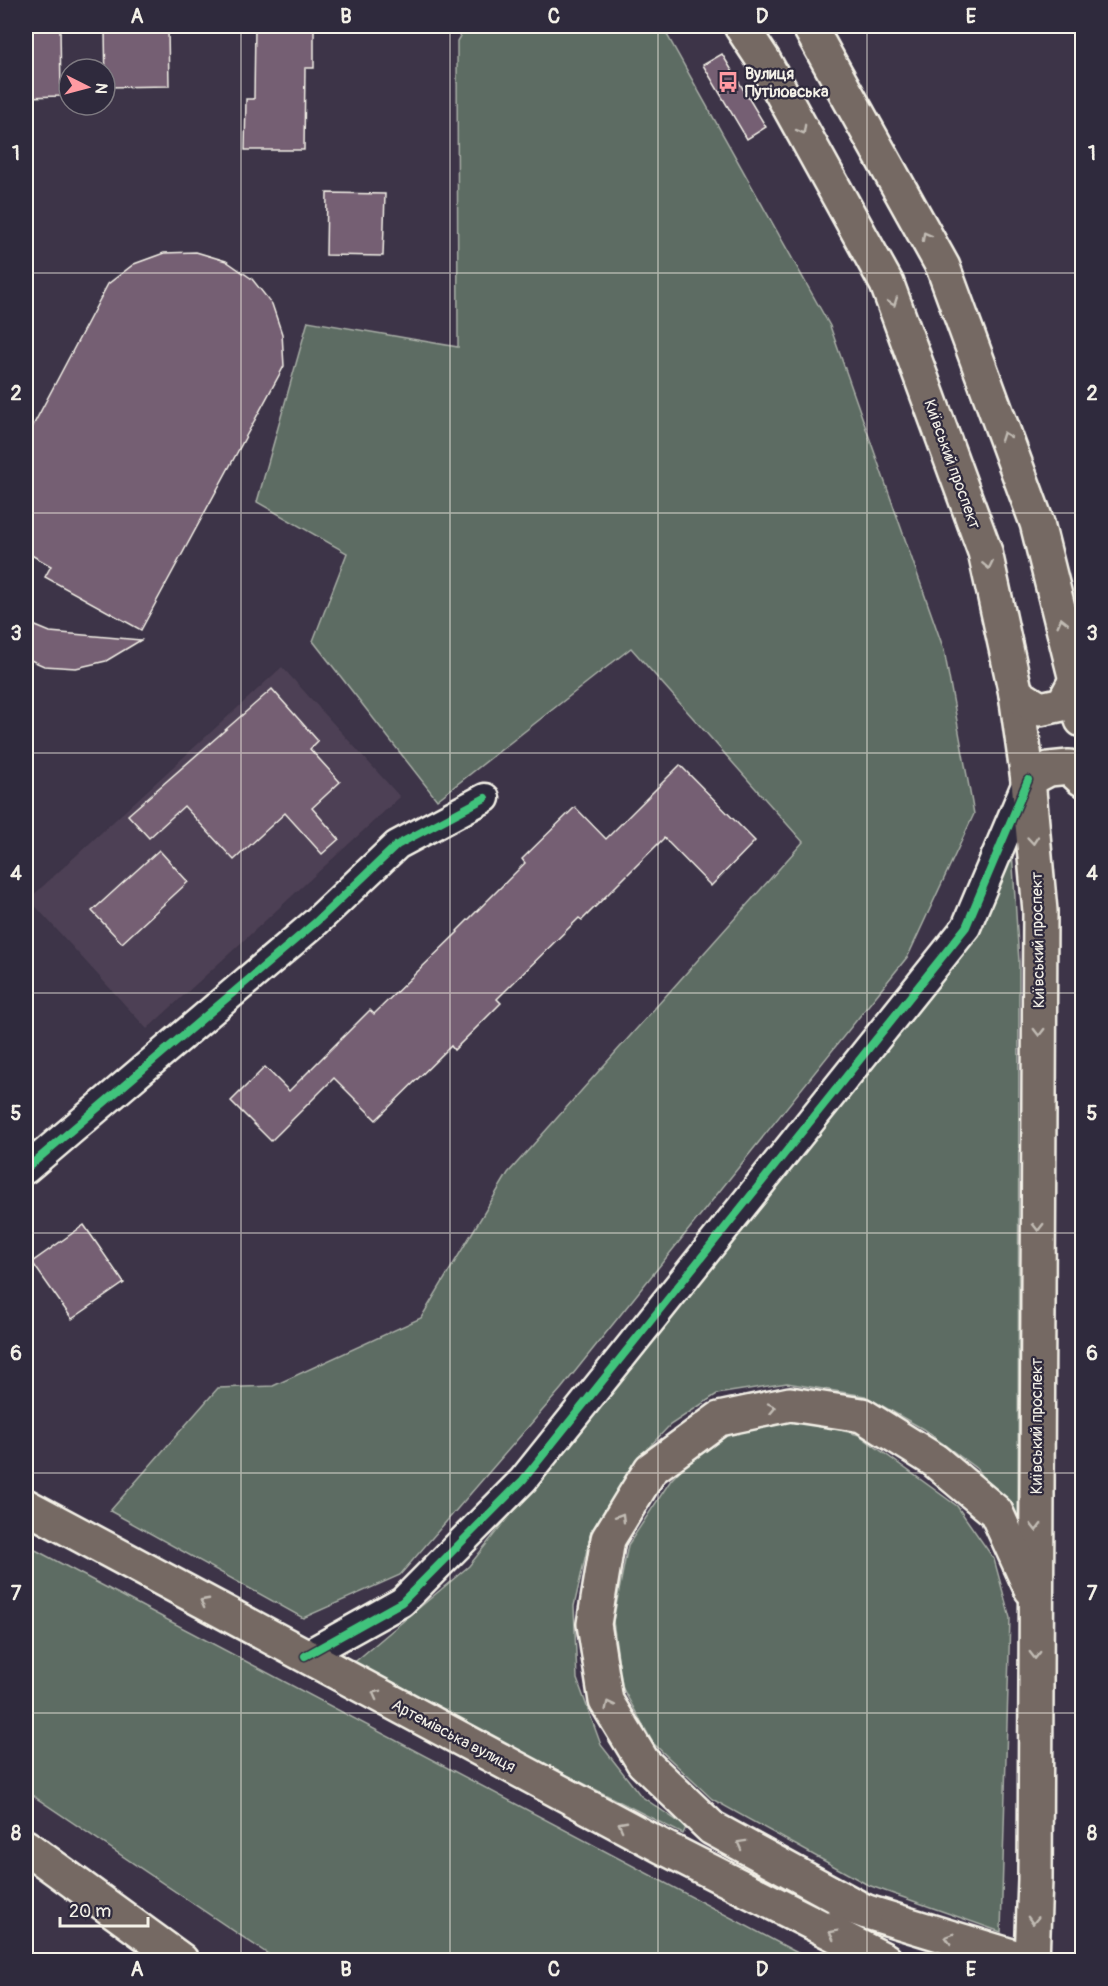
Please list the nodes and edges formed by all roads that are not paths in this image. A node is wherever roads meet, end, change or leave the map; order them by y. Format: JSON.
{"nodes":[{"id":1,"x":741,"y":26,"type":"edge"},
{"id":2,"x":809,"y":26,"type":"edge"},
{"id":3,"x":1076,"y":680,"type":"junction"},
{"id":4,"x":1016,"y":694,"type":"junction"},
{"id":5,"x":1083,"y":720,"type":"edge"},
{"id":6,"x":1083,"y":779,"type":"edge"},
{"id":7,"x":1028,"y":780,"type":"junction"},
{"id":8,"x":485,"y":798,"type":"dead end"},
{"id":9,"x":26,"y":1169,"type":"edge"},
{"id":10,"x":26,"y":1506,"type":"edge"},
{"id":11,"x":1035,"y":1597,"type":"junction"},
{"id":12,"x":305,"y":1656,"type":"junction"},
{"id":13,"x":663,"y":1846,"type":"junction"},
{"id":14,"x":26,"y":1847,"type":"edge"},
{"id":15,"x":866,"y":1912,"type":"junction"},
{"id":16,"x":181,"y":1960,"type":"edge"},
{"id":17,"x":885,"y":1960,"type":"edge"},
{"id":18,"x":1025,"y":1960,"type":"edge"},
{"id":19,"x":1032,"y":1960,"type":"edge"}],
"edges":[{"from":1,"to":4,"type":"main road","name":"Київський проспект","one_way":true},
{"from":3,"to":2,"type":"main road","one_way":true},
{"from":3,"to":4,"type":"main road"},
{"from":3,"to":5,"type":"main road"},
{"from":4,"to":7,"type":"main road","name":"Київський проспект"},
{"from":6,"to":7,"type":"main road"},
{"from":7,"to":11,"type":"main road","name":"Київський проспект","one_way":true},
{"from":7,"to":12,"type":"street"},
{"from":8,"to":9,"type":"street"},
{"from":12,"to":10,"type":"main road","name":"Артемівська вулиця","one_way":true},
{"from":15,"to":11,"type":"main road","one_way":true},
{"from":11,"to":19,"type":"main road","name":"Київський проспект","one_way":true},
{"from":13,"to":12,"type":"main road","name":"Артемівська вулиця","one_way":true},
{"from":13,"to":15,"type":"main road"},
{"from":17,"to":13,"type":"main road","name":"Артемівська вулиця","one_way":true},
{"from":14,"to":16,"type":"main road"},
{"from":18,"to":15,"type":"main road","one_way":true}]}
